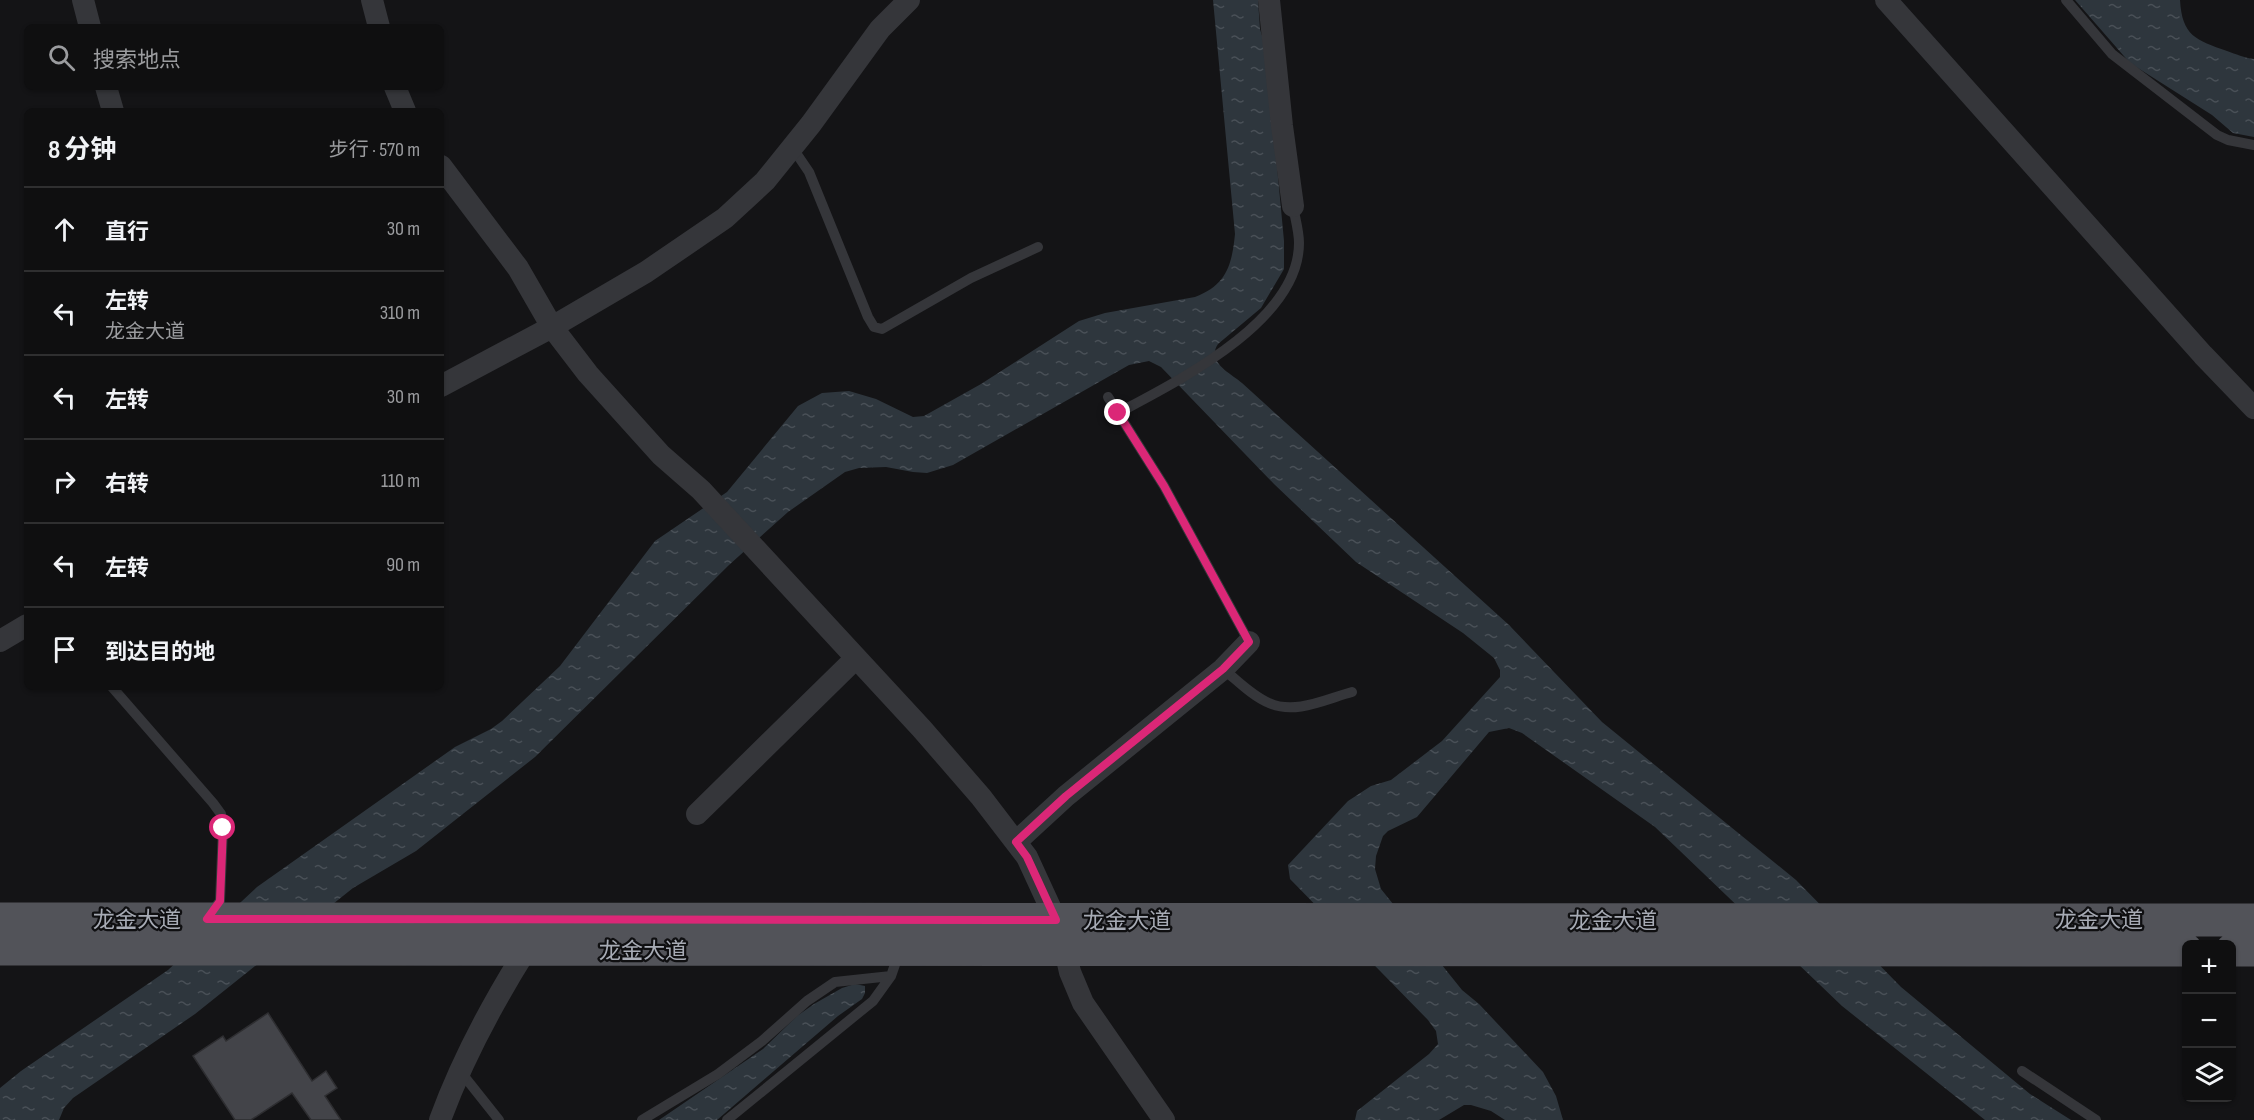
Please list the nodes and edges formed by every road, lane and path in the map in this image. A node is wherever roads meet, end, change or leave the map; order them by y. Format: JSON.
{"nodes":[{"id":1,"x":82,"y":0,"type":"edge"},
{"id":2,"x":372,"y":0,"type":"edge"},
{"id":3,"x":909,"y":0,"type":"edge"},
{"id":4,"x":1269,"y":0,"type":"edge"},
{"id":5,"x":1886,"y":0,"type":"edge"},
{"id":6,"x":2066,"y":0,"type":"edge"},
{"id":7,"x":89,"y":24,"type":"edge"},
{"id":8,"x":379,"y":24,"type":"edge"},
{"id":9,"x":107,"y":90,"type":"edge"},
{"id":10,"x":396,"y":90,"type":"edge"},
{"id":11,"x":112,"y":108,"type":"edge"},
{"id":12,"x":404,"y":108,"type":"edge"},
{"id":13,"x":2254,"y":145,"type":"edge"},
{"id":14,"x":792,"y":147,"type":"junction"},
{"id":15,"x":444,"y":170,"type":"edge"},
{"id":16,"x":1293,"y":206,"type":"joint"},
{"id":17,"x":1038,"y":247,"type":"dead end"},
{"id":18,"x":552,"y":327,"type":"junction"},
{"id":19,"x":444,"y":384,"type":"edge"},
{"id":20,"x":1108,"y":397,"type":"dead end"},
{"id":21,"x":2254,"y":408,"type":"edge"},
{"id":22,"x":1118,"y":413,"type":"junction"},
{"id":23,"x":24,"y":627,"type":"edge"},
{"id":24,"x":0,"y":641,"type":"edge"},
{"id":25,"x":1249,"y":642,"type":"joint"},
{"id":26,"x":856,"y":658,"type":"junction"},
{"id":27,"x":1223,"y":669,"type":"junction"},
{"id":28,"x":115,"y":690,"type":"edge"},
{"id":29,"x":1352,"y":692,"type":"dead end"},
{"id":30,"x":697,"y":814,"type":"dead end"},
{"id":31,"x":1016,"y":842,"type":"junction"},
{"id":32,"x":0,"y":919,"type":"edge"},
{"id":33,"x":207,"y":919,"type":"junction"},
{"id":34,"x":2254,"y":920,"type":"edge"},
{"id":35,"x":1060,"y":935,"type":"junction"},
{"id":36,"x":0,"y":949,"type":"edge"},
{"id":37,"x":526,"y":950,"type":"junction"},
{"id":38,"x":2182,"y":950,"type":"edge"},
{"id":39,"x":2236,"y":950,"type":"edge"},
{"id":40,"x":2254,"y":950,"type":"edge"},
{"id":41,"x":895,"y":963,"type":"junction"},
{"id":42,"x":460,"y":1071,"type":"junction"},
{"id":43,"x":2022,"y":1071,"type":"dead end"},
{"id":44,"x":440,"y":1120,"type":"edge"},
{"id":45,"x":499,"y":1120,"type":"edge"},
{"id":46,"x":642,"y":1120,"type":"edge"},
{"id":47,"x":727,"y":1120,"type":"edge"},
{"id":48,"x":1164,"y":1120,"type":"edge"},
{"id":49,"x":2096,"y":1120,"type":"edge"}],
"edges":[{"from":1,"to":7,"type":"street"},
{"from":2,"to":8,"type":"street"},
{"from":3,"to":14,"type":"street"},
{"from":4,"to":16,"type":"street"},
{"from":5,"to":21,"type":"street"},
{"from":6,"to":13,"type":"lane"},
{"from":9,"to":11,"type":"street"},
{"from":10,"to":12,"type":"street"},
{"from":14,"to":17,"type":"lane"},
{"from":14,"to":18,"type":"street"},
{"from":15,"to":18,"type":"street"},
{"from":16,"to":22,"type":"lane"},
{"from":18,"to":19,"type":"street"},
{"from":18,"to":26,"type":"street"},
{"from":20,"to":22,"type":"lane"},
{"from":22,"to":25,"type":"lane"},
{"from":23,"to":24,"type":"street"},
{"from":25,"to":27,"type":"street"},
{"from":26,"to":30,"type":"street"},
{"from":26,"to":31,"type":"street"},
{"from":27,"to":29,"type":"lane"},
{"from":27,"to":31,"type":"street"},
{"from":28,"to":33,"type":"lane"},
{"from":31,"to":35,"type":"street"},
{"from":32,"to":33,"type":"main road","name":"龙金大道"},
{"from":33,"to":35,"type":"main road","name":"龙金大道"},
{"from":34,"to":35,"type":"main road","name":"龙金大道"},
{"from":35,"to":38,"type":"main road","name":"龙金大道"},
{"from":35,"to":41,"type":"main road","name":"龙金大道"},
{"from":35,"to":48,"type":"street"},
{"from":36,"to":37,"type":"main road","name":"龙金大道"},
{"from":37,"to":41,"type":"main road","name":"龙金大道"},
{"from":37,"to":42,"type":"street"},
{"from":39,"to":40,"type":"main road"},
{"from":41,"to":46,"type":"lane"},
{"from":41,"to":47,"type":"lane"},
{"from":42,"to":44,"type":"street"},
{"from":42,"to":45,"type":"lane"},
{"from":43,"to":49,"type":"lane"}]}
